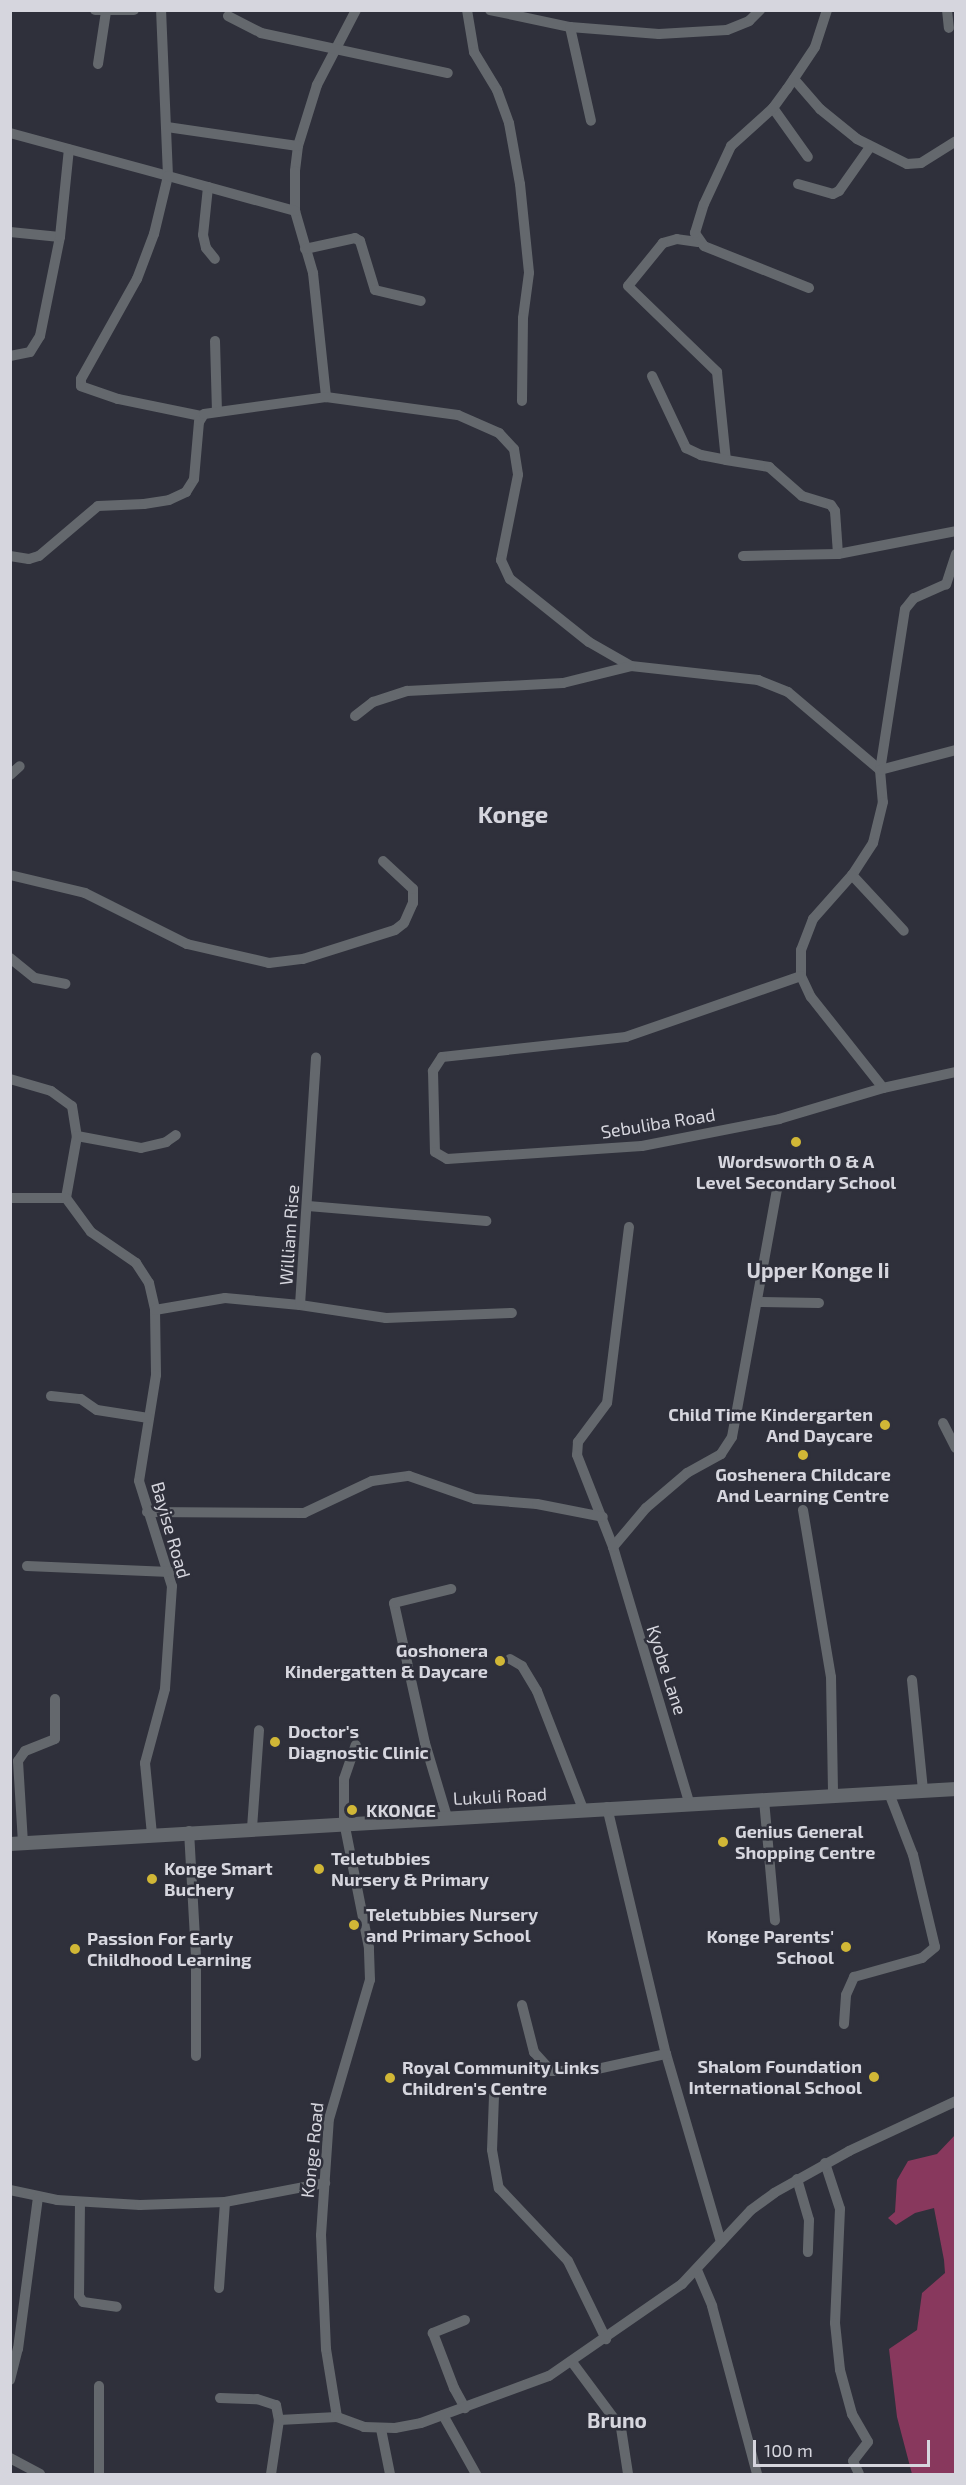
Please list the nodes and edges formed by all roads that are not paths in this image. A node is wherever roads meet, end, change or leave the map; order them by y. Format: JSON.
{"nodes":[{"id":1,"x":134,"y":10,"type":"edge"},
{"id":2,"x":161,"y":10,"type":"edge"},
{"id":3,"x":356,"y":10,"type":"edge"},
{"id":4,"x":467,"y":10,"type":"edge"},
{"id":5,"x":490,"y":10,"type":"edge"},
{"id":6,"x":760,"y":10,"type":"edge"},
{"id":7,"x":827,"y":10,"type":"edge"},
{"id":8,"x":947,"y":10,"type":"edge"},
{"id":9,"x":101,"y":11,"type":"edge"},
{"id":10,"x":228,"y":16,"type":"dead end"},
{"id":11,"x":570,"y":27,"type":"junction"},
{"id":12,"x":949,"y":28,"type":"dead end"},
{"id":13,"x":335,"y":48,"type":"junction"},
{"id":14,"x":98,"y":64,"type":"dead end"},
{"id":15,"x":448,"y":73,"type":"dead end"},
{"id":16,"x":794,"y":79,"type":"junction"},
{"id":17,"x":773,"y":108,"type":"junction"},
{"id":18,"x":591,"y":121,"type":"dead end"},
{"id":19,"x":167,"y":127,"type":"junction"},
{"id":20,"x":10,"y":133,"type":"edge"},
{"id":21,"x":956,"y":141,"type":"edge"},
{"id":22,"x":298,"y":146,"type":"junction"},
{"id":23,"x":870,"y":147,"type":"junction"},
{"id":24,"x":69,"y":149,"type":"junction"},
{"id":25,"x":808,"y":157,"type":"dead end"},
{"id":26,"x":168,"y":176,"type":"junction"},
{"id":27,"x":798,"y":184,"type":"dead end"},
{"id":28,"x":208,"y":187,"type":"junction"},
{"id":29,"x":295,"y":210,"type":"junction"},
{"id":30,"x":10,"y":232,"type":"edge"},
{"id":31,"x":60,"y":237,"type":"junction"},
{"id":32,"x":698,"y":242,"type":"junction"},
{"id":33,"x":305,"y":249,"type":"junction"},
{"id":34,"x":215,"y":259,"type":"dead end"},
{"id":35,"x":809,"y":288,"type":"dead end"},
{"id":36,"x":421,"y":301,"type":"dead end"},
{"id":37,"x":215,"y":341,"type":"dead end"},
{"id":38,"x":10,"y":356,"type":"edge"},
{"id":39,"x":651,"y":376,"type":"dead end"},
{"id":40,"x":326,"y":397,"type":"junction"},
{"id":41,"x":522,"y":402,"type":"dead end"},
{"id":42,"x":217,"y":412,"type":"junction"},
{"id":43,"x":201,"y":416,"type":"junction"},
{"id":44,"x":726,"y":459,"type":"junction"},
{"id":45,"x":956,"y":531,"type":"edge"},
{"id":46,"x":838,"y":554,"type":"junction"},
{"id":47,"x":956,"y":554,"type":"edge"},
{"id":48,"x":10,"y":556,"type":"edge"},
{"id":49,"x":742,"y":556,"type":"dead end"},
{"id":50,"x":631,"y":666,"type":"junction"},
{"id":51,"x":355,"y":716,"type":"dead end"},
{"id":52,"x":956,"y":750,"type":"edge"},
{"id":53,"x":20,"y":766,"type":"dead end"},
{"id":54,"x":880,"y":770,"type":"junction"},
{"id":55,"x":10,"y":775,"type":"edge"},
{"id":56,"x":383,"y":861,"type":"dead end"},
{"id":57,"x":10,"y":875,"type":"edge"},
{"id":58,"x":852,"y":875,"type":"junction"},
{"id":59,"x":904,"y":931,"type":"dead end"},
{"id":60,"x":10,"y":958,"type":"edge"},
{"id":61,"x":801,"y":976,"type":"junction"},
{"id":62,"x":65,"y":984,"type":"dead end"},
{"id":63,"x":316,"y":1058,"type":"dead end"},
{"id":64,"x":956,"y":1072,"type":"edge"},
{"id":65,"x":10,"y":1079,"type":"edge"},
{"id":66,"x":883,"y":1088,"type":"junction"},
{"id":67,"x":176,"y":1135,"type":"dead end"},
{"id":68,"x":77,"y":1136,"type":"junction"},
{"id":69,"x":778,"y":1184,"type":"dead end"},
{"id":70,"x":10,"y":1198,"type":"edge"},
{"id":71,"x":66,"y":1198,"type":"junction"},
{"id":72,"x":308,"y":1206,"type":"junction"},
{"id":73,"x":486,"y":1221,"type":"dead end"},
{"id":74,"x":629,"y":1227,"type":"dead end"},
{"id":75,"x":757,"y":1302,"type":"junction"},
{"id":76,"x":819,"y":1303,"type":"dead end"},
{"id":77,"x":300,"y":1305,"type":"junction"},
{"id":78,"x":155,"y":1310,"type":"junction"},
{"id":79,"x":512,"y":1313,"type":"dead end"},
{"id":80,"x":51,"y":1396,"type":"dead end"},
{"id":81,"x":148,"y":1418,"type":"junction"},
{"id":82,"x":943,"y":1423,"type":"dead end"},
{"id":83,"x":956,"y":1448,"type":"edge"},
{"id":84,"x":802,"y":1510,"type":"dead end"},
{"id":85,"x":147,"y":1512,"type":"junction"},
{"id":86,"x":603,"y":1517,"type":"junction"},
{"id":87,"x":613,"y":1547,"type":"junction"},
{"id":88,"x":27,"y":1566,"type":"dead end"},
{"id":89,"x":170,"y":1572,"type":"junction"},
{"id":90,"x":451,"y":1589,"type":"dead end"},
{"id":91,"x":510,"y":1659,"type":"dead end"},
{"id":92,"x":912,"y":1680,"type":"dead end"},
{"id":93,"x":55,"y":1699,"type":"dead end"},
{"id":94,"x":259,"y":1730,"type":"dead end"},
{"id":95,"x":356,"y":1745,"type":"dead end"},
{"id":96,"x":956,"y":1789,"type":"edge"},
{"id":97,"x":923,"y":1791,"type":"junction"},
{"id":98,"x":889,"y":1793,"type":"junction"},
{"id":99,"x":833,"y":1797,"type":"junction"},
{"id":100,"x":764,"y":1800,"type":"junction"},
{"id":101,"x":689,"y":1803,"type":"junction"},
{"id":102,"x":607,"y":1807,"type":"junction"},
{"id":103,"x":583,"y":1809,"type":"junction"},
{"id":104,"x":447,"y":1817,"type":"junction"},
{"id":105,"x":344,"y":1822,"type":"junction"},
{"id":106,"x":252,"y":1828,"type":"junction"},
{"id":107,"x":189,"y":1831,"type":"junction"},
{"id":108,"x":152,"y":1834,"type":"junction"},
{"id":109,"x":17,"y":1843,"type":"edge"},
{"id":110,"x":775,"y":1920,"type":"dead end"},
{"id":111,"x":522,"y":2005,"type":"dead end"},
{"id":112,"x":844,"y":2024,"type":"dead end"},
{"id":113,"x":666,"y":2054,"type":"junction"},
{"id":114,"x":196,"y":2055,"type":"dead end"},
{"id":115,"x":494,"y":2096,"type":"dead end"},
{"id":116,"x":956,"y":2101,"type":"edge"},
{"id":117,"x":825,"y":2163,"type":"junction"},
{"id":118,"x":798,"y":2179,"type":"junction"},
{"id":119,"x":325,"y":2183,"type":"junction"},
{"id":120,"x":10,"y":2190,"type":"edge"},
{"id":121,"x":38,"y":2197,"type":"junction"},
{"id":122,"x":80,"y":2202,"type":"junction"},
{"id":123,"x":225,"y":2202,"type":"junction"},
{"id":124,"x":721,"y":2242,"type":"junction"},
{"id":125,"x":808,"y":2252,"type":"dead end"},
{"id":126,"x":697,"y":2270,"type":"junction"},
{"id":127,"x":219,"y":2288,"type":"dead end"},
{"id":128,"x":117,"y":2307,"type":"dead end"},
{"id":129,"x":465,"y":2320,"type":"dead end"},
{"id":130,"x":606,"y":2339,"type":"junction"},
{"id":131,"x":572,"y":2362,"type":"junction"},
{"id":132,"x":10,"y":2379,"type":"edge"},
{"id":133,"x":99,"y":2386,"type":"dead end"},
{"id":134,"x":220,"y":2398,"type":"dead end"},
{"id":135,"x":465,"y":2408,"type":"junction"},
{"id":136,"x":443,"y":2415,"type":"junction"},
{"id":137,"x":337,"y":2417,"type":"junction"},
{"id":138,"x":279,"y":2420,"type":"junction"},
{"id":139,"x":381,"y":2429,"type":"junction"},
{"id":140,"x":10,"y":2458,"type":"edge"},
{"id":141,"x":40,"y":2475,"type":"edge"},
{"id":142,"x":99,"y":2475,"type":"edge"},
{"id":143,"x":271,"y":2475,"type":"edge"},
{"id":144,"x":390,"y":2475,"type":"edge"},
{"id":145,"x":476,"y":2475,"type":"edge"},
{"id":146,"x":628,"y":2475,"type":"edge"},
{"id":147,"x":757,"y":2475,"type":"edge"},
{"id":148,"x":859,"y":2475,"type":"edge"}],
"edges":[{"from":1,"to":9,"type":"street"},
{"from":2,"to":19,"type":"street"},
{"from":3,"to":13,"type":"street"},
{"from":4,"to":41,"type":"street"},
{"from":5,"to":11,"type":"street"},
{"from":6,"to":11,"type":"street"},
{"from":7,"to":16,"type":"street"},
{"from":8,"to":12,"type":"street"},
{"from":9,"to":14,"type":"street"},
{"from":10,"to":13,"type":"street"},
{"from":11,"to":18,"type":"street"},
{"from":13,"to":15,"type":"street"},
{"from":13,"to":22,"type":"street"},
{"from":16,"to":17,"type":"street"},
{"from":16,"to":23,"type":"street"},
{"from":17,"to":25,"type":"street"},
{"from":17,"to":32,"type":"street"},
{"from":19,"to":22,"type":"street"},
{"from":19,"to":26,"type":"street"},
{"from":20,"to":24,"type":"street"},
{"from":21,"to":23,"type":"street"},
{"from":22,"to":29,"type":"street"},
{"from":23,"to":27,"type":"street"},
{"from":24,"to":26,"type":"street"},
{"from":24,"to":31,"type":"street"},
{"from":26,"to":28,"type":"street"},
{"from":26,"to":43,"type":"street"},
{"from":28,"to":29,"type":"street"},
{"from":28,"to":34,"type":"street"},
{"from":29,"to":33,"type":"street"},
{"from":30,"to":31,"type":"street"},
{"from":31,"to":38,"type":"street"},
{"from":32,"to":35,"type":"street"},
{"from":32,"to":44,"type":"street"},
{"from":33,"to":36,"type":"street"},
{"from":33,"to":40,"type":"street"},
{"from":37,"to":42,"type":"street"},
{"from":39,"to":44,"type":"street"},
{"from":40,"to":42,"type":"street"},
{"from":40,"to":50,"type":"street"},
{"from":42,"to":43,"type":"street"},
{"from":43,"to":48,"type":"street"},
{"from":44,"to":46,"type":"street"},
{"from":45,"to":46,"type":"street"},
{"from":46,"to":49,"type":"street"},
{"from":47,"to":54,"type":"street"},
{"from":50,"to":51,"type":"street"},
{"from":50,"to":54,"type":"street"},
{"from":52,"to":54,"type":"street"},
{"from":53,"to":55,"type":"street"},
{"from":54,"to":58,"type":"street"},
{"from":56,"to":57,"type":"street"},
{"from":58,"to":59,"type":"street"},
{"from":58,"to":61,"type":"street"},
{"from":60,"to":62,"type":"street"},
{"from":61,"to":66,"type":"street"},
{"from":61,"to":66,"type":"street","name":"Sebuliba Road"},
{"from":63,"to":72,"type":"street","name":"William Rise"},
{"from":64,"to":66,"type":"street","name":"Sebuliba Road"},
{"from":65,"to":68,"type":"street"},
{"from":67,"to":68,"type":"street"},
{"from":68,"to":71,"type":"street"},
{"from":69,"to":75,"type":"street"},
{"from":70,"to":71,"type":"street"},
{"from":71,"to":78,"type":"street","name":"Bayise Road"},
{"from":72,"to":73,"type":"street"},
{"from":72,"to":77,"type":"street","name":"William Rise"},
{"from":74,"to":86,"type":"street","name":"Kyobe Lane"},
{"from":75,"to":76,"type":"street"},
{"from":75,"to":87,"type":"street"},
{"from":77,"to":78,"type":"street","name":"William Rise"},
{"from":77,"to":79,"type":"street"},
{"from":78,"to":81,"type":"street","name":"Bayise Road"},
{"from":80,"to":81,"type":"street"},
{"from":81,"to":85,"type":"street","name":"Bayise Road"},
{"from":82,"to":83,"type":"street"},
{"from":84,"to":99,"type":"street"},
{"from":85,"to":86,"type":"street"},
{"from":85,"to":89,"type":"street","name":"Bayise Road"},
{"from":86,"to":87,"type":"street","name":"Kyobe Lane"},
{"from":87,"to":101,"type":"street","name":"Kyobe Lane"},
{"from":88,"to":89,"type":"street"},
{"from":89,"to":108,"type":"street","name":"Bayise Road"},
{"from":90,"to":104,"type":"street"},
{"from":91,"to":103,"type":"street"},
{"from":92,"to":97,"type":"street"},
{"from":93,"to":109,"type":"street"},
{"from":94,"to":106,"type":"street"},
{"from":95,"to":105,"type":"street","name":"Konge Road"},
{"from":96,"to":97,"type":"street","name":"Lukuli Road"},
{"from":97,"to":98,"type":"street","name":"Lukuli Road"},
{"from":98,"to":99,"type":"street","name":"Lukuli Road"},
{"from":98,"to":112,"type":"street"},
{"from":99,"to":100,"type":"street","name":"Lukuli Road"},
{"from":100,"to":101,"type":"street","name":"Lukuli Road"},
{"from":100,"to":110,"type":"street"},
{"from":101,"to":102,"type":"street","name":"Lukuli Road"},
{"from":102,"to":103,"type":"street","name":"Lukuli Road"},
{"from":102,"to":113,"type":"street"},
{"from":103,"to":104,"type":"street","name":"Lukuli Road"},
{"from":104,"to":105,"type":"street","name":"Lukuli Road"},
{"from":105,"to":106,"type":"street","name":"Lukuli Road"},
{"from":105,"to":119,"type":"street","name":"Konge Road"},
{"from":106,"to":107,"type":"street","name":"Lukuli Road"},
{"from":107,"to":108,"type":"street","name":"Lukuli Road"},
{"from":107,"to":114,"type":"street"},
{"from":108,"to":109,"type":"street","name":"Lukuli Road"},
{"from":111,"to":113,"type":"street"},
{"from":113,"to":124,"type":"street"},
{"from":115,"to":130,"type":"street"},
{"from":116,"to":117,"type":"street"},
{"from":117,"to":118,"type":"street"},
{"from":117,"to":148,"type":"street"},
{"from":118,"to":124,"type":"street"},
{"from":118,"to":125,"type":"street"},
{"from":119,"to":123,"type":"street"},
{"from":119,"to":137,"type":"street","name":"Konge Road"},
{"from":120,"to":121,"type":"street"},
{"from":121,"to":122,"type":"street"},
{"from":121,"to":132,"type":"street"},
{"from":122,"to":123,"type":"street"},
{"from":122,"to":128,"type":"street"},
{"from":123,"to":127,"type":"street"},
{"from":124,"to":126,"type":"street"},
{"from":126,"to":130,"type":"street"},
{"from":126,"to":147,"type":"street"},
{"from":129,"to":135,"type":"street"},
{"from":130,"to":131,"type":"street"},
{"from":131,"to":135,"type":"street"},
{"from":131,"to":146,"type":"street"},
{"from":133,"to":142,"type":"street"},
{"from":134,"to":138,"type":"street"},
{"from":135,"to":136,"type":"street"},
{"from":136,"to":139,"type":"street"},
{"from":136,"to":145,"type":"street"},
{"from":137,"to":138,"type":"street"},
{"from":137,"to":139,"type":"street"},
{"from":138,"to":143,"type":"street"},
{"from":139,"to":144,"type":"street"},
{"from":140,"to":141,"type":"street"}]}
